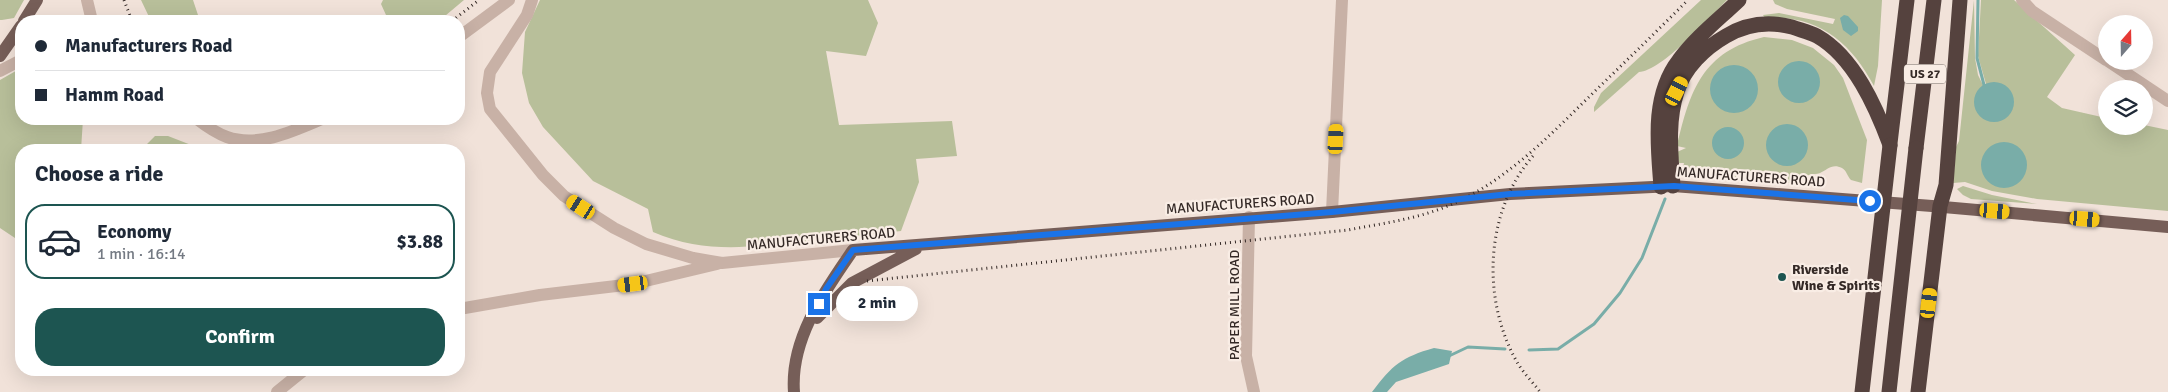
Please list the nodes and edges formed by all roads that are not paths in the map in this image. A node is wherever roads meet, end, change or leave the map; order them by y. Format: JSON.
{"nodes":[{"id":1,"x":37,"y":0,"type":"edge"},
{"id":2,"x":87,"y":0,"type":"edge"},
{"id":3,"x":509,"y":0,"type":"edge"},
{"id":4,"x":532,"y":0,"type":"edge"},
{"id":5,"x":1342,"y":0,"type":"edge"},
{"id":6,"x":1739,"y":0,"type":"edge"},
{"id":7,"x":1907,"y":0,"type":"edge"},
{"id":8,"x":1934,"y":0,"type":"edge"},
{"id":9,"x":1960,"y":0,"type":"edge"},
{"id":10,"x":2022,"y":0,"type":"edge"},
{"id":11,"x":28,"y":15,"type":"edge"},
{"id":12,"x":91,"y":15,"type":"edge"},
{"id":13,"x":465,"y":33,"type":"edge"},
{"id":14,"x":15,"y":35,"type":"edge"},
{"id":15,"x":2098,"y":55,"type":"edge"},
{"id":16,"x":0,"y":56,"type":"edge"},
{"id":17,"x":15,"y":63,"type":"edge"},
{"id":18,"x":2121,"y":70,"type":"edge"},
{"id":19,"x":0,"y":71,"type":"edge"},
{"id":20,"x":2168,"y":101,"type":"edge"},
{"id":21,"x":206,"y":125,"type":"edge"},
{"id":22,"x":306,"y":125,"type":"edge"},
{"id":23,"x":1890,"y":145,"type":"junction"},
{"id":24,"x":1667,"y":187,"type":"junction"},
{"id":25,"x":1940,"y":206,"type":"junction"},
{"id":26,"x":1332,"y":212,"type":"junction"},
{"id":27,"x":1249,"y":217,"type":"junction"},
{"id":28,"x":2168,"y":227,"type":"edge"},
{"id":29,"x":921,"y":246,"type":"junction"},
{"id":30,"x":853,"y":250,"type":"junction"},
{"id":31,"x":722,"y":262,"type":"junction"},
{"id":32,"x":465,"y":308,"type":"edge"},
{"id":33,"x":807,"y":329,"type":"junction"},
{"id":34,"x":297,"y":376,"type":"edge"},
{"id":35,"x":277,"y":392,"type":"edge"},
{"id":36,"x":794,"y":392,"type":"edge"},
{"id":37,"x":1254,"y":392,"type":"edge"},
{"id":38,"x":1862,"y":392,"type":"edge"},
{"id":39,"x":1889,"y":392,"type":"edge"},
{"id":40,"x":1918,"y":392,"type":"edge"}],
"edges":[{"from":1,"to":11,"type":"main road"},
{"from":2,"to":12,"type":"street"},
{"from":3,"to":13,"type":"street"},
{"from":4,"to":31,"type":"street","name":"MANUFACTURERS ROAD"},
{"from":5,"to":26,"type":"street"},
{"from":6,"to":24,"type":"highway"},
{"from":7,"to":23,"type":"highway","number":"US 27"},
{"from":8,"to":39,"type":"highway","number":"US 27","bridge":true},
{"from":9,"to":25,"type":"highway"},
{"from":10,"to":15,"type":"street"},
{"from":14,"to":16,"type":"main road"},
{"from":17,"to":19,"type":"street"},
{"from":18,"to":20,"type":"street"},
{"from":21,"to":22,"type":"street"},
{"from":23,"to":24,"type":"highway"},
{"from":23,"to":38,"type":"highway","number":"US 27","bridge":true},
{"from":24,"to":25,"type":"main road","name":"MANUFACTURERS ROAD"},
{"from":24,"to":26,"type":"main road","name":"MANUFACTURERS ROAD"},
{"from":25,"to":28,"type":"main road","name":"MANUFACTURERS ROAD"},
{"from":25,"to":40,"type":"highway"},
{"from":26,"to":27,"type":"main road","name":"MANUFACTURERS ROAD"},
{"from":27,"to":29,"type":"main road","name":"MANUFACTURERS ROAD"},
{"from":27,"to":37,"type":"street","name":"PAPER MILL ROAD"},
{"from":29,"to":30,"type":"main road","name":"MANUFACTURERS ROAD"},
{"from":29,"to":33,"type":"main road"},
{"from":30,"to":31,"type":"street","name":"MANUFACTURERS ROAD"},
{"from":30,"to":33,"type":"main road"},
{"from":31,"to":32,"type":"street"},
{"from":33,"to":36,"type":"main road"},
{"from":34,"to":35,"type":"street"}]}
